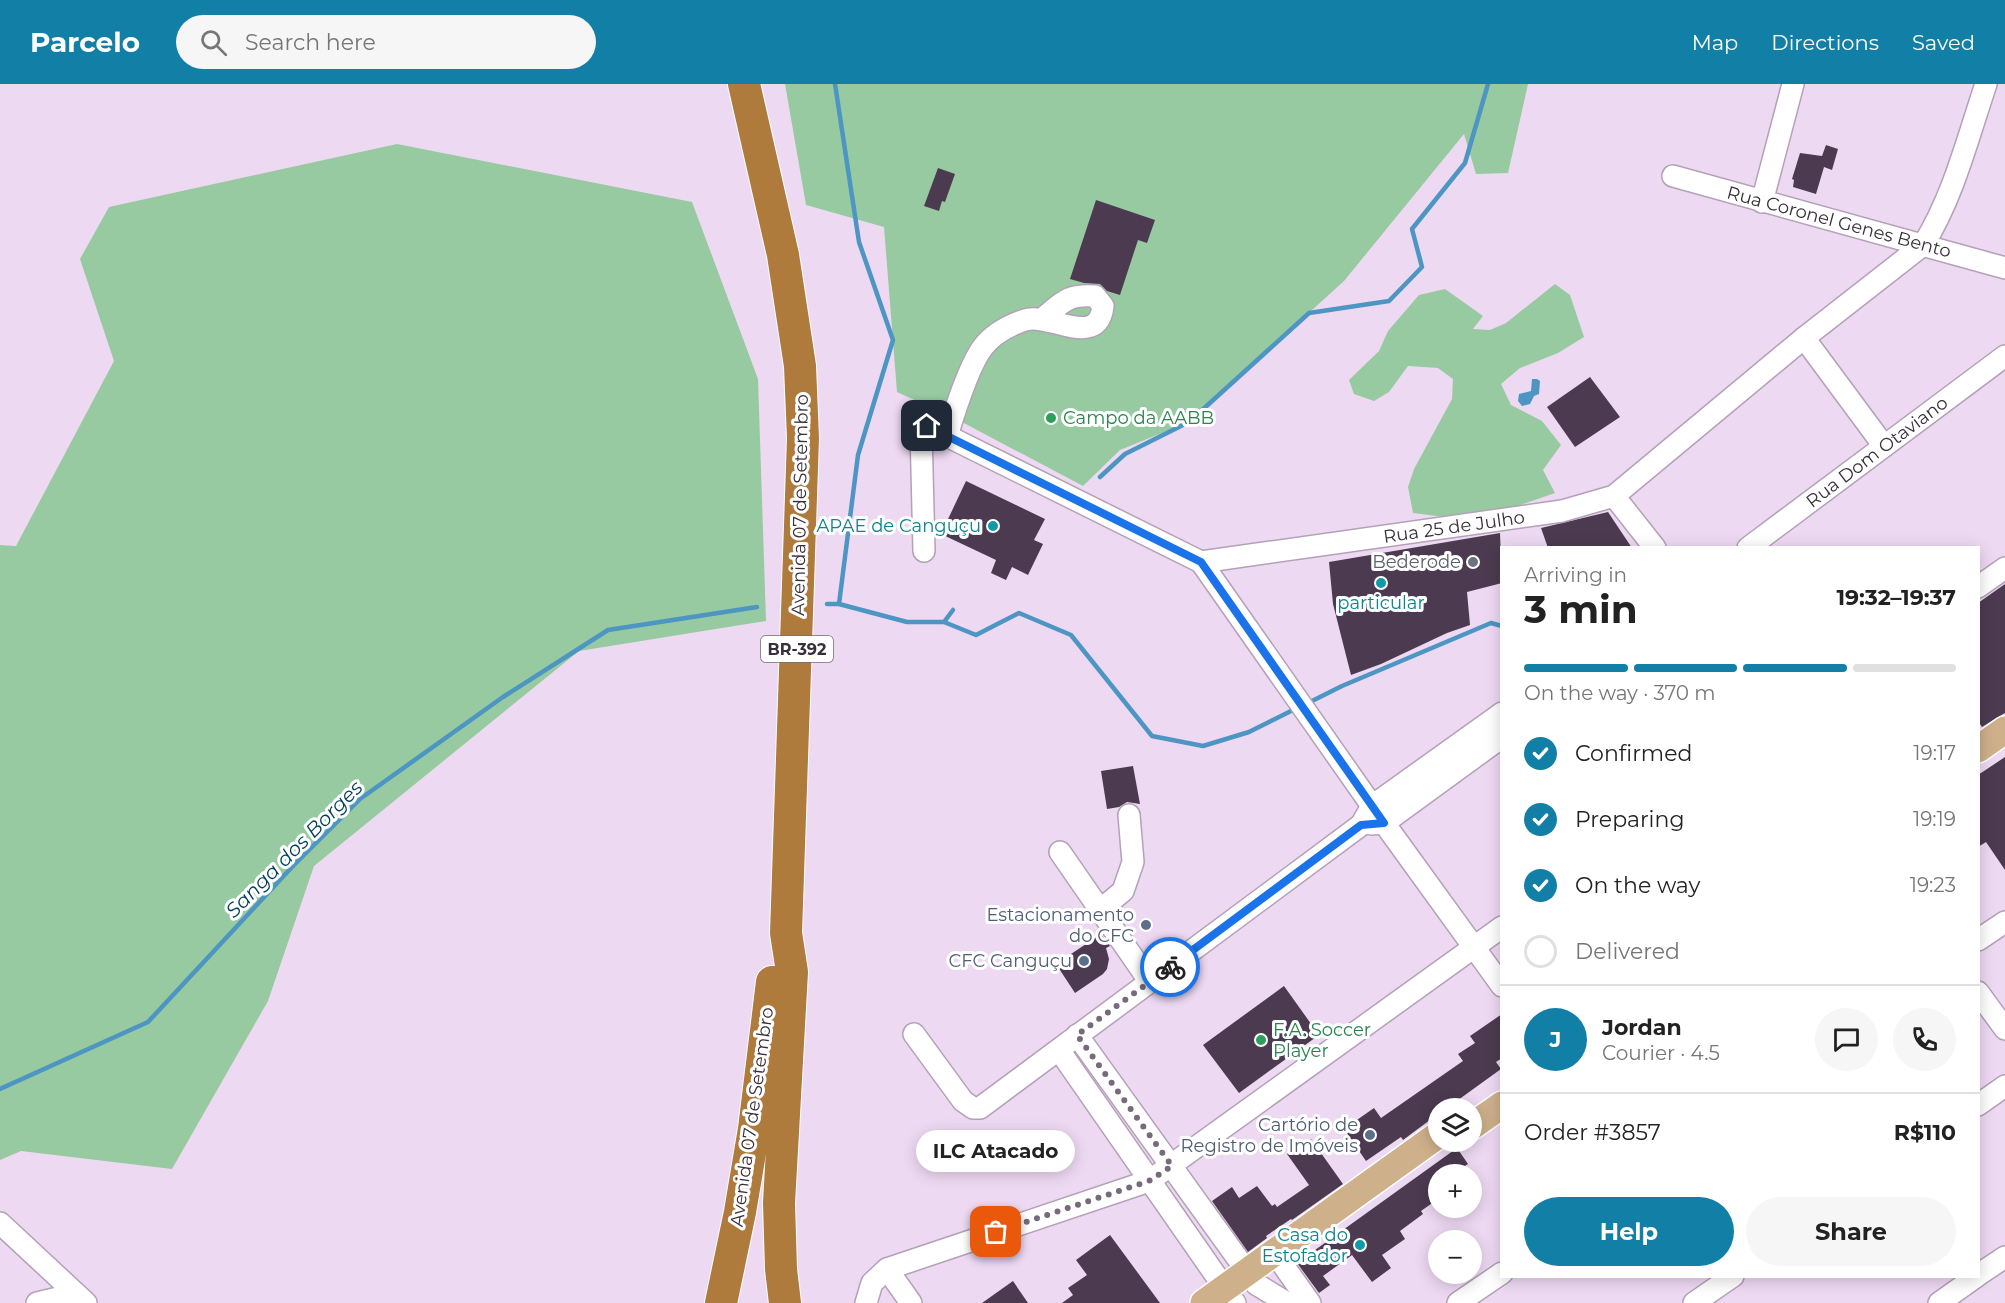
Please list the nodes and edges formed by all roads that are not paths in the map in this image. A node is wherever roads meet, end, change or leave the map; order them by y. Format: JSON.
{"nodes":[{"id":1,"x":744,"y":84,"type":"edge"},
{"id":2,"x":1793,"y":84,"type":"edge"},
{"id":3,"x":1986,"y":84,"type":"edge"},
{"id":4,"x":1673,"y":176,"type":"dead end"},
{"id":5,"x":1762,"y":202,"type":"junction"},
{"id":6,"x":1923,"y":245,"type":"junction"},
{"id":7,"x":2005,"y":268,"type":"edge"},
{"id":8,"x":1041,"y":320,"type":"dead end"},
{"id":9,"x":1804,"y":338,"type":"junction"},
{"id":10,"x":2005,"y":356,"type":"edge"},
{"id":11,"x":950,"y":427,"type":"junction"},
{"id":12,"x":1884,"y":446,"type":"junction"},
{"id":13,"x":1614,"y":496,"type":"junction"},
{"id":14,"x":1652,"y":546,"type":"edge"},
{"id":15,"x":1751,"y":546,"type":"edge"},
{"id":16,"x":924,"y":551,"type":"dead end"},
{"id":17,"x":1201,"y":562,"type":"junction"},
{"id":18,"x":2005,"y":568,"type":"edge"},
{"id":19,"x":1980,"y":586,"type":"edge"},
{"id":20,"x":1500,"y":714,"type":"edge"},
{"id":21,"x":2005,"y":730,"type":"edge"},
{"id":22,"x":1500,"y":738,"type":"edge"},
{"id":23,"x":2005,"y":747,"type":"edge"},
{"id":24,"x":1980,"y":748,"type":"edge"},
{"id":25,"x":1980,"y":764,"type":"edge"},
{"id":26,"x":1372,"y":806,"type":"junction"},
{"id":27,"x":1129,"y":815,"type":"dead end"},
{"id":28,"x":1384,"y":823,"type":"junction"},
{"id":29,"x":1361,"y":825,"type":"junction"},
{"id":30,"x":1060,"y":852,"type":"dead end"},
{"id":31,"x":1100,"y":910,"type":"junction"},
{"id":32,"x":2005,"y":922,"type":"edge"},
{"id":33,"x":1500,"y":928,"type":"edge"},
{"id":34,"x":786,"y":933,"type":"junction"},
{"id":35,"x":1980,"y":939,"type":"edge"},
{"id":36,"x":1473,"y":946,"type":"junction"},
{"id":37,"x":1150,"y":982,"type":"junction"},
{"id":38,"x":1500,"y":983,"type":"edge"},
{"id":39,"x":1980,"y":995,"type":"edge"},
{"id":40,"x":2005,"y":1029,"type":"edge"},
{"id":41,"x":914,"y":1034,"type":"dead end"},
{"id":42,"x":1077,"y":1035,"type":"junction"},
{"id":43,"x":1059,"y":1050,"type":"junction"},
{"id":44,"x":2005,"y":1086,"type":"edge"},
{"id":45,"x":1500,"y":1091,"type":"edge"},
{"id":46,"x":1482,"y":1104,"type":"edge"},
{"id":47,"x":1980,"y":1104,"type":"edge"},
{"id":48,"x":1500,"y":1106,"type":"edge"},
{"id":49,"x":1482,"y":1119,"type":"edge"},
{"id":50,"x":1428,"y":1143,"type":"edge"},
{"id":51,"x":1437,"y":1152,"type":"edge"},
{"id":52,"x":1172,"y":1166,"type":"junction"},
{"id":53,"x":1149,"y":1181,"type":"junction"},
{"id":54,"x":0,"y":1223,"type":"edge"},
{"id":55,"x":2005,"y":1257,"type":"edge"},
{"id":56,"x":1283,"y":1265,"type":"junction"},
{"id":57,"x":887,"y":1269,"type":"junction"},
{"id":58,"x":1500,"y":1274,"type":"edge"},
{"id":59,"x":1980,"y":1275,"type":"edge"},
{"id":60,"x":1252,"y":1278,"type":"junction"},
{"id":61,"x":1975,"y":1278,"type":"edge"},
{"id":62,"x":1722,"y":1286,"type":"edge"},
{"id":63,"x":81,"y":1298,"type":"edge"},
{"id":64,"x":1225,"y":1300,"type":"edge"},
{"id":65,"x":866,"y":1302,"type":"edge"},
{"id":66,"x":37,"y":1303,"type":"edge"},
{"id":67,"x":721,"y":1303,"type":"edge"},
{"id":68,"x":785,"y":1303,"type":"edge"},
{"id":69,"x":911,"y":1303,"type":"edge"},
{"id":70,"x":1287,"y":1303,"type":"edge"},
{"id":71,"x":1310,"y":1303,"type":"edge"},
{"id":72,"x":1458,"y":1303,"type":"edge"},
{"id":73,"x":1694,"y":1303,"type":"edge"},
{"id":74,"x":1939,"y":1303,"type":"edge"}],
"edges":[{"from":1,"to":34,"type":"highway","name":"Avenida 07 de Setembro","number":"BR-392"},
{"from":2,"to":5,"type":"street"},
{"from":3,"to":6,"type":"street"},
{"from":4,"to":5,"type":"street","name":"Rua Coronel Genes Bento"},
{"from":5,"to":6,"type":"street","name":"Rua Coronel Genes Bento"},
{"from":6,"to":7,"type":"street","name":"Rua Coronel Genes Bento"},
{"from":6,"to":9,"type":"street","name":"Rua 25 de Julho"},
{"from":8,"to":11,"type":"street"},
{"from":9,"to":12,"type":"street"},
{"from":9,"to":13,"type":"street","name":"Rua 25 de Julho"},
{"from":10,"to":12,"type":"street","name":"Rua Dom Otaviano"},
{"from":11,"to":16,"type":"street"},
{"from":11,"to":17,"type":"street"},
{"from":12,"to":15,"type":"street","name":"Rua Dom Otaviano"},
{"from":13,"to":14,"type":"street"},
{"from":13,"to":17,"type":"street","name":"Rua 25 de Julho"},
{"from":17,"to":26,"type":"street"},
{"from":18,"to":19,"type":"street"},
{"from":20,"to":26,"type":"street"},
{"from":21,"to":24,"type":"main road"},
{"from":22,"to":28,"type":"street"},
{"from":23,"to":25,"type":"main road"},
{"from":26,"to":28,"type":"street"},
{"from":26,"to":29,"type":"street"},
{"from":27,"to":31,"type":"street"},
{"from":28,"to":29,"type":"street"},
{"from":28,"to":36,"type":"street"},
{"from":29,"to":37,"type":"street"},
{"from":30,"to":31,"type":"street"},
{"from":31,"to":37,"type":"street"},
{"from":32,"to":35,"type":"street"},
{"from":33,"to":36,"type":"street"},
{"from":34,"to":67,"type":"highway","name":"Avenida 07 de Setembro","number":"BR-392"},
{"from":34,"to":68,"type":"highway","name":"Avenida 07 de Setembro","number":"BR-392"},
{"from":36,"to":38,"type":"street"},
{"from":36,"to":52,"type":"street"},
{"from":37,"to":42,"type":"street"},
{"from":39,"to":40,"type":"street"},
{"from":41,"to":43,"type":"street"},
{"from":42,"to":43,"type":"street"},
{"from":42,"to":52,"type":"street"},
{"from":43,"to":53,"type":"street"},
{"from":44,"to":47,"type":"street"},
{"from":45,"to":46,"type":"main road"},
{"from":48,"to":49,"type":"main road"},
{"from":50,"to":60,"type":"main road"},
{"from":51,"to":56,"type":"main road"},
{"from":52,"to":53,"type":"street"},
{"from":52,"to":60,"type":"street"},
{"from":53,"to":57,"type":"street"},
{"from":53,"to":64,"type":"street"},
{"from":54,"to":63,"type":"street"},
{"from":55,"to":59,"type":"street"},
{"from":56,"to":60,"type":"main road"},
{"from":56,"to":71,"type":"street"},
{"from":57,"to":65,"type":"street"},
{"from":57,"to":69,"type":"street"},
{"from":58,"to":72,"type":"street"},
{"from":60,"to":64,"type":"main road"},
{"from":60,"to":70,"type":"street"},
{"from":61,"to":74,"type":"street"},
{"from":62,"to":73,"type":"street"},
{"from":63,"to":66,"type":"street"}]}
